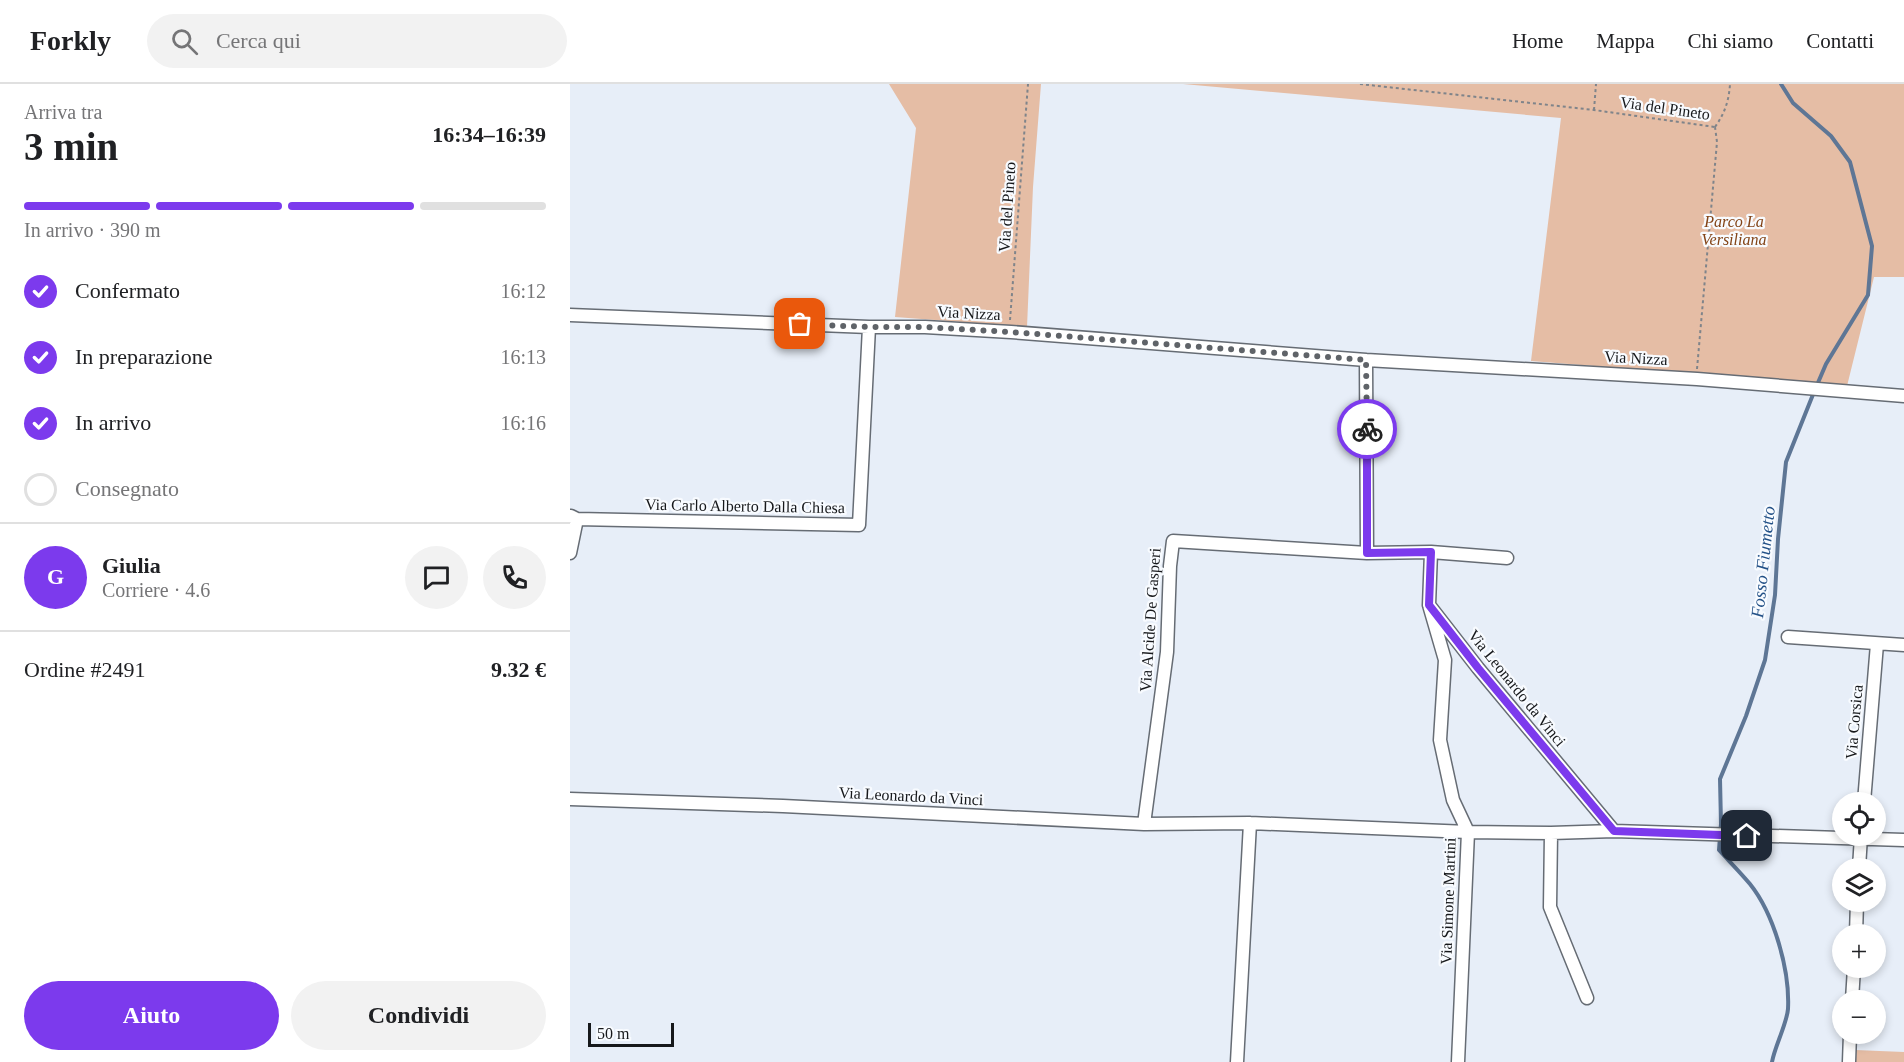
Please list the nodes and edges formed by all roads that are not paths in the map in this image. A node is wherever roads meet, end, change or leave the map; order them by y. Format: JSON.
{"nodes":[{"id":1,"x":570,"y":315,"type":"edge"},
{"id":2,"x":869,"y":327,"type":"junction"},
{"id":3,"x":1366,"y":360,"type":"junction"},
{"id":4,"x":1904,"y":396,"type":"edge"},
{"id":5,"x":573,"y":517,"type":"edge"},
{"id":6,"x":1431,"y":552,"type":"junction"},
{"id":7,"x":570,"y":553,"type":"edge"},
{"id":8,"x":1367,"y":553,"type":"junction"},
{"id":9,"x":1507,"y":558,"type":"dead end"},
{"id":10,"x":1429,"y":605,"type":"junction"},
{"id":11,"x":1788,"y":637,"type":"dead end"},
{"id":12,"x":1877,"y":644,"type":"junction"},
{"id":13,"x":1904,"y":645,"type":"edge"},
{"id":14,"x":1865,"y":792,"type":"edge"},
{"id":15,"x":570,"y":800,"type":"edge"},
{"id":16,"x":1250,"y":823,"type":"junction"},
{"id":17,"x":1144,"y":824,"type":"junction"},
{"id":18,"x":1614,"y":831,"type":"junction"},
{"id":19,"x":1468,"y":832,"type":"junction"},
{"id":20,"x":1551,"y":833,"type":"junction"},
{"id":21,"x":1832,"y":837,"type":"edge"},
{"id":22,"x":1886,"y":839,"type":"edge"},
{"id":23,"x":1904,"y":840,"type":"edge"},
{"id":24,"x":1587,"y":998,"type":"dead end"},
{"id":25,"x":1850,"y":1044,"type":"edge"},
{"id":26,"x":1237,"y":1062,"type":"edge"},
{"id":27,"x":1458,"y":1062,"type":"edge"},
{"id":28,"x":1849,"y":1062,"type":"edge"}],
"edges":[{"from":1,"to":2,"type":"street","name":"Via Nizza"},
{"from":2,"to":3,"type":"street","name":"Via Nizza"},
{"from":2,"to":5,"type":"street","name":"Via Carlo Alberto Dalla Chiesa"},
{"from":3,"to":4,"type":"street","name":"Via Nizza"},
{"from":3,"to":8,"type":"street"},
{"from":5,"to":7,"type":"street"},
{"from":6,"to":8,"type":"street"},
{"from":6,"to":9,"type":"street"},
{"from":6,"to":10,"type":"street"},
{"from":8,"to":17,"type":"street","name":"Via Alcide De Gasperi"},
{"from":10,"to":18,"type":"street","name":"Via Leonardo da Vinci"},
{"from":10,"to":19,"type":"street","name":"Via Simone Martini"},
{"from":11,"to":12,"type":"street"},
{"from":12,"to":13,"type":"street"},
{"from":12,"to":14,"type":"street","name":"Via Corsica"},
{"from":15,"to":17,"type":"street","name":"Via Leonardo da Vinci"},
{"from":16,"to":17,"type":"street","name":"Via Leonardo da Vinci"},
{"from":16,"to":19,"type":"street","name":"Via Leonardo da Vinci"},
{"from":16,"to":26,"type":"street"},
{"from":18,"to":20,"type":"street","name":"Via Leonardo da Vinci"},
{"from":18,"to":21,"type":"street","name":"Via Leonardo da Vinci"},
{"from":19,"to":20,"type":"street","name":"Via Leonardo da Vinci"},
{"from":19,"to":27,"type":"street","name":"Via Simone Martini"},
{"from":20,"to":24,"type":"street"},
{"from":22,"to":23,"type":"street","name":"Via Leonardo da Vinci"},
{"from":25,"to":28,"type":"street"}]}
